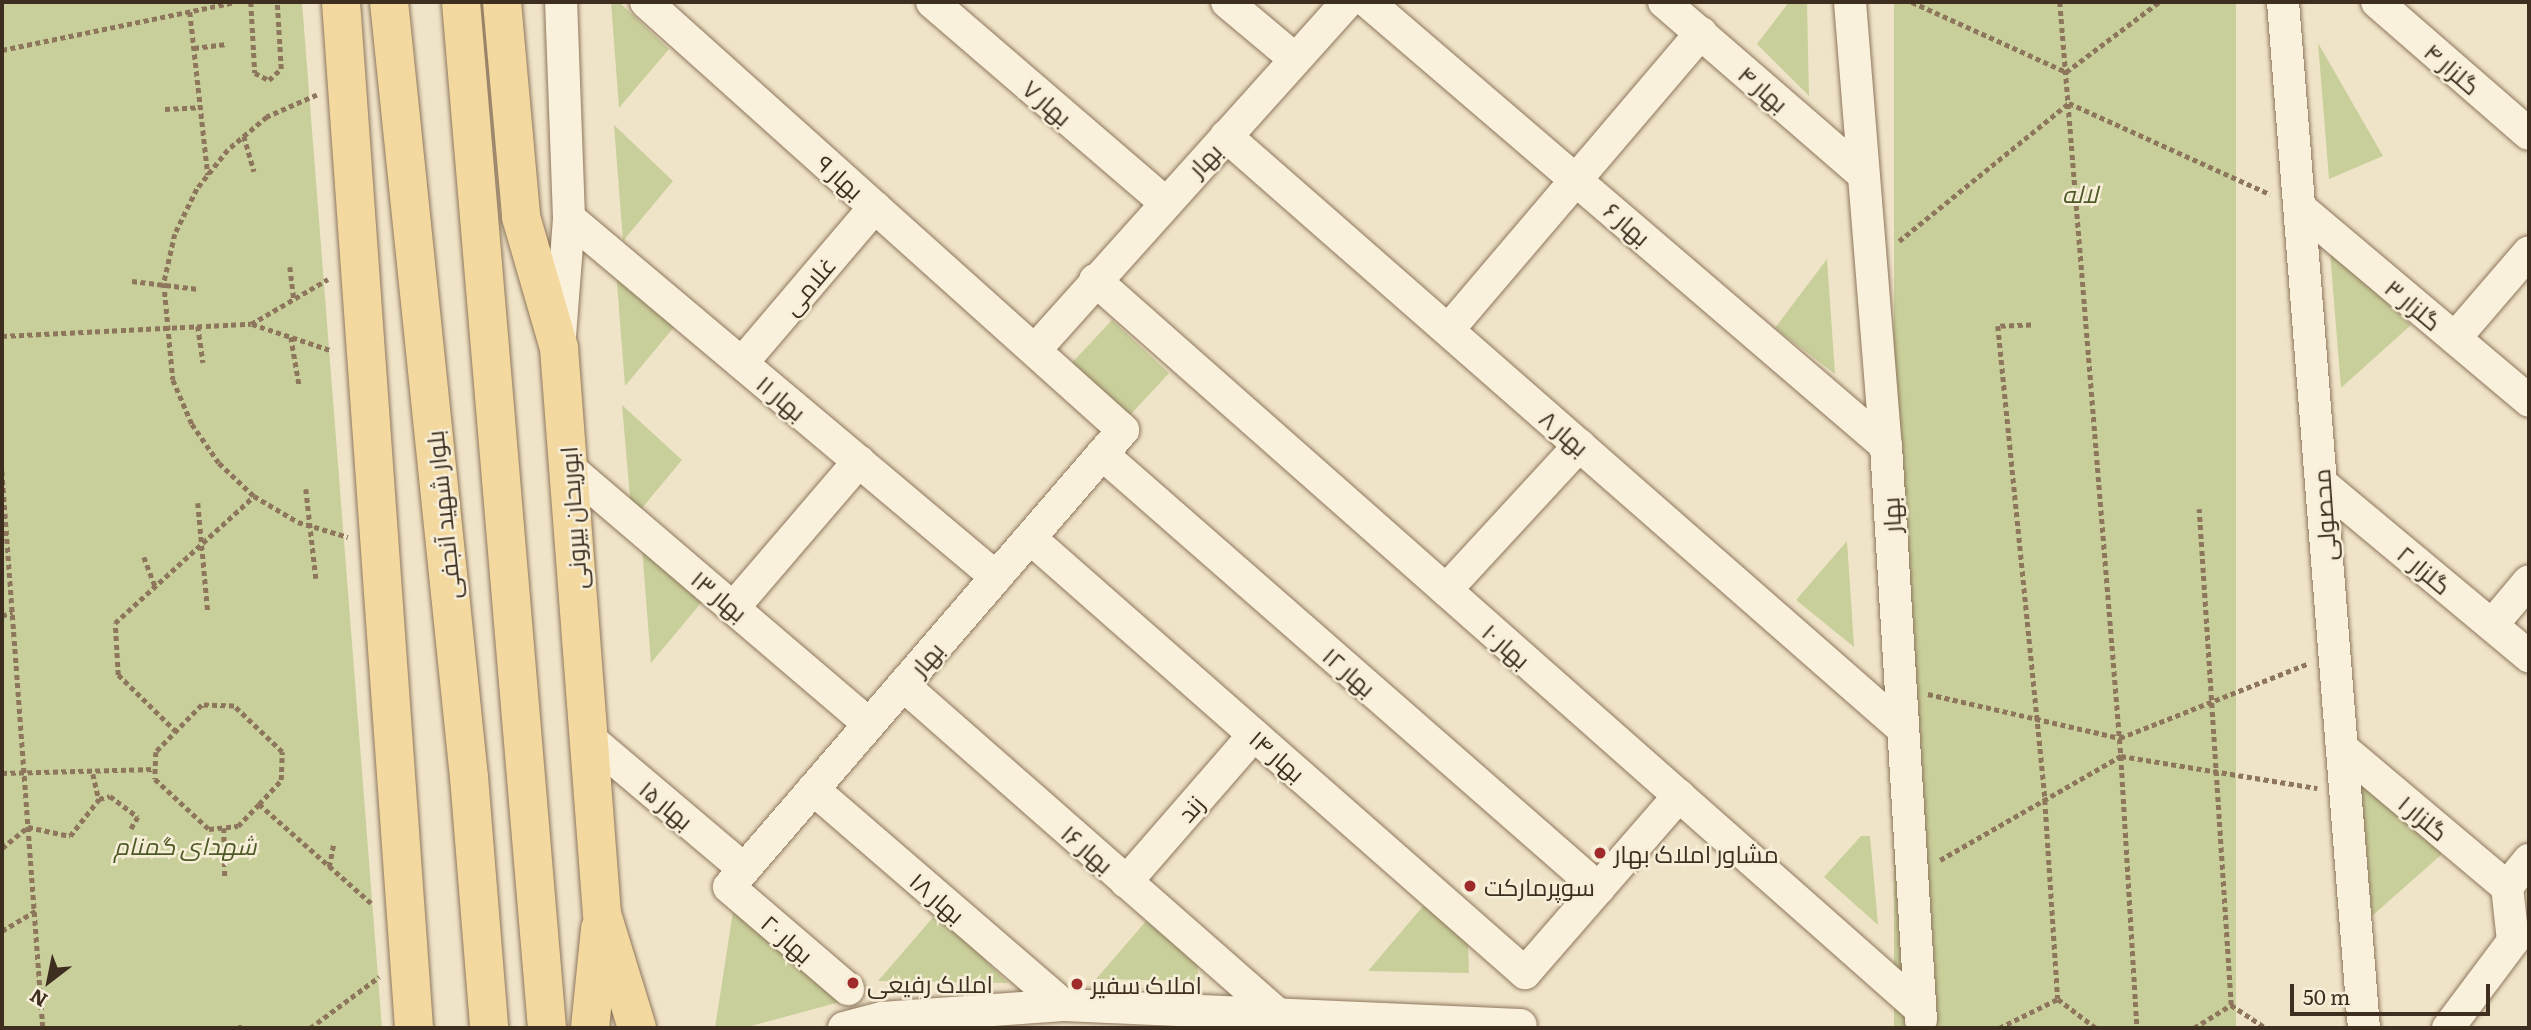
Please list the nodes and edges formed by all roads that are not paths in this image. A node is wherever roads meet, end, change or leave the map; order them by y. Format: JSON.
{"nodes":[{"id":1,"x":341,"y":2,"type":"edge"},
{"id":2,"x":389,"y":2,"type":"edge"},
{"id":3,"x":461,"y":2,"type":"edge"},
{"id":4,"x":502,"y":2,"type":"edge"},
{"id":5,"x":561,"y":2,"type":"edge"},
{"id":6,"x":646,"y":2,"type":"edge"},
{"id":7,"x":932,"y":2,"type":"edge"},
{"id":8,"x":1227,"y":2,"type":"edge"},
{"id":9,"x":1347,"y":2,"type":"edge"},
{"id":10,"x":1368,"y":2,"type":"edge"},
{"id":11,"x":1664,"y":2,"type":"edge"},
{"id":12,"x":1850,"y":2,"type":"edge"},
{"id":13,"x":2283,"y":2,"type":"edge"},
{"id":14,"x":2387,"y":5,"type":"edge"},
{"id":15,"x":1701,"y":33,"type":"junction"},
{"id":16,"x":1295,"y":59,"type":"junction"},
{"id":17,"x":2529,"y":134,"type":"edge"},
{"id":18,"x":1226,"y":136,"type":"junction"},
{"id":19,"x":1864,"y":175,"type":"junction"},
{"id":20,"x":1577,"y":178,"type":"junction"},
{"id":21,"x":1163,"y":201,"type":"junction"},
{"id":22,"x":875,"y":207,"type":"junction"},
{"id":23,"x":2299,"y":207,"type":"junction"},
{"id":24,"x":569,"y":218,"type":"junction"},
{"id":25,"x":2529,"y":252,"type":"edge"},
{"id":26,"x":1095,"y":281,"type":"junction"},
{"id":27,"x":1449,"y":329,"type":"junction"},
{"id":28,"x":2455,"y":338,"type":"junction"},
{"id":29,"x":559,"y":348,"type":"junction"},
{"id":30,"x":1035,"y":351,"type":"junction"},
{"id":31,"x":742,"y":363,"type":"junction"},
{"id":32,"x":2529,"y":401,"type":"edge"},
{"id":33,"x":1123,"y":430,"type":"joint"},
{"id":34,"x":1580,"y":445,"type":"junction"},
{"id":35,"x":1886,"y":446,"type":"junction"},
{"id":36,"x":1102,"y":454,"type":"junction"},
{"id":37,"x":859,"y":461,"type":"junction"},
{"id":38,"x":568,"y":467,"type":"junction"},
{"id":39,"x":2321,"y":483,"type":"junction"},
{"id":40,"x":1030,"y":538,"type":"junction"},
{"id":41,"x":996,"y":577,"type":"junction"},
{"id":42,"x":2529,"y":581,"type":"edge"},
{"id":43,"x":1446,"y":590,"type":"junction"},
{"id":44,"x":734,"y":607,"type":"junction"},
{"id":45,"x":2492,"y":625,"type":"junction"},
{"id":46,"x":2529,"y":656,"type":"edge"},
{"id":47,"x":903,"y":685,"type":"junction"},
{"id":48,"x":869,"y":724,"type":"junction"},
{"id":49,"x":1903,"y":729,"type":"junction"},
{"id":50,"x":1254,"y":735,"type":"junction"},
{"id":51,"x":589,"y":738,"type":"junction"},
{"id":52,"x":2342,"y":748,"type":"junction"},
{"id":53,"x":813,"y":789,"type":"junction"},
{"id":54,"x":1679,"y":796,"type":"junction"},
{"id":55,"x":2529,"y":860,"type":"edge"},
{"id":56,"x":737,"y":878,"type":"junction"},
{"id":57,"x":1126,"y":882,"type":"junction"},
{"id":58,"x":2507,"y":887,"type":"junction"},
{"id":59,"x":1599,"y":888,"type":"junction"},
{"id":60,"x":602,"y":914,"type":"junction"},
{"id":61,"x":2521,"y":948,"type":"edge"},
{"id":62,"x":399,"y":964,"type":"junction"},
{"id":63,"x":1525,"y":973,"type":"junction"},
{"id":64,"x":848,"y":989,"type":"dead end"},
{"id":65,"x":1063,"y":1004,"type":"junction"},
{"id":66,"x":1274,"y":1011,"type":"junction"},
{"id":67,"x":1921,"y":1018,"type":"edge"},
{"id":68,"x":1521,"y":1027,"type":"edge"},
{"id":69,"x":414,"y":1028,"type":"edge"},
{"id":70,"x":430,"y":1028,"type":"edge"},
{"id":71,"x":489,"y":1028,"type":"edge"},
{"id":72,"x":547,"y":1028,"type":"edge"},
{"id":73,"x":590,"y":1028,"type":"edge"},
{"id":74,"x":636,"y":1028,"type":"edge"},
{"id":75,"x":844,"y":1028,"type":"edge"},
{"id":76,"x":2364,"y":1028,"type":"edge"},
{"id":77,"x":2448,"y":1028,"type":"edge"}],
"edges":[{"from":1,"to":62,"type":"main road"},
{"from":2,"to":71,"type":"main road","name":"بلوار شهید آنجفی"},
{"from":3,"to":72,"type":"main road"},
{"from":4,"to":29,"type":"main road"},
{"from":5,"to":24,"type":"street","name":"ابوریحان بیرونی"},
{"from":6,"to":22,"type":"street","name":"بهار ۹"},
{"from":7,"to":21,"type":"street","name":"بهار ۷"},
{"from":8,"to":16,"type":"street"},
{"from":9,"to":16,"type":"street","name":"بهار"},
{"from":10,"to":20,"type":"street","name":"بهار ۶"},
{"from":11,"to":15,"type":"street","name":"بهار ۴"},
{"from":12,"to":19,"type":"street","name":"بهار"},
{"from":13,"to":23,"type":"street","name":"محصولی"},
{"from":14,"to":17,"type":"street","name":"گلزار ۴"},
{"from":15,"to":19,"type":"street","name":"بهار ۴"},
{"from":15,"to":20,"type":"street"},
{"from":16,"to":18,"type":"street","name":"بهار"},
{"from":18,"to":21,"type":"street","name":"بهار"},
{"from":18,"to":27,"type":"street","name":"بهار ۸"},
{"from":19,"to":35,"type":"street","name":"بهار"},
{"from":20,"to":27,"type":"street"},
{"from":20,"to":35,"type":"street","name":"بهار ۶"},
{"from":21,"to":26,"type":"street","name":"بهار"},
{"from":22,"to":30,"type":"street","name":"بهار ۹"},
{"from":22,"to":31,"type":"street","name":"غلامی"},
{"from":23,"to":28,"type":"street","name":"گلزار ۳"},
{"from":23,"to":39,"type":"street","name":"محصولی"},
{"from":24,"to":29,"type":"street","name":"ابوریحان بیرونی"},
{"from":24,"to":31,"type":"street","name":"بهار ۱۱"},
{"from":25,"to":28,"type":"street"},
{"from":26,"to":30,"type":"street","name":"بهار"},
{"from":26,"to":43,"type":"street","name":"بهار ۱۰"},
{"from":27,"to":34,"type":"street","name":"بهار ۸"},
{"from":28,"to":32,"type":"street","name":"گلزار ۳"},
{"from":29,"to":38,"type":"main road","name":"ابوریحان بیرونی"},
{"from":30,"to":33,"type":"street","name":"بهار ۹"},
{"from":31,"to":37,"type":"street","name":"بهار ۱۱"},
{"from":33,"to":36,"type":"street","name":"بهار"},
{"from":34,"to":43,"type":"street"},
{"from":34,"to":49,"type":"street","name":"بهار ۸"},
{"from":35,"to":49,"type":"street","name":"بهار"},
{"from":36,"to":40,"type":"street","name":"بهار"},
{"from":36,"to":59,"type":"street","name":"بهار ۱۲"},
{"from":37,"to":41,"type":"street","name":"بهار ۱۱"},
{"from":37,"to":44,"type":"street"},
{"from":38,"to":44,"type":"street","name":"بهار ۱۳"},
{"from":38,"to":51,"type":"main road","name":"ابوریحان بیرونی"},
{"from":39,"to":45,"type":"street","name":"گلزار ۲"},
{"from":39,"to":52,"type":"street","name":"محصولی"},
{"from":40,"to":41,"type":"street","name":"بهار"},
{"from":40,"to":50,"type":"street","name":"بهار ۱۴"},
{"from":41,"to":47,"type":"street","name":"بهار"},
{"from":42,"to":45,"type":"street"},
{"from":43,"to":54,"type":"street","name":"بهار ۱۰"},
{"from":44,"to":48,"type":"street","name":"بهار ۱۳"},
{"from":45,"to":46,"type":"street","name":"گلزار ۲"},
{"from":47,"to":48,"type":"street","name":"بهار"},
{"from":47,"to":57,"type":"street","name":"بهار ۱۶"},
{"from":48,"to":53,"type":"street","name":"بهار"},
{"from":49,"to":67,"type":"street","name":"بهار"},
{"from":50,"to":57,"type":"street","name":"زند"},
{"from":50,"to":63,"type":"street","name":"بهار ۱۴"},
{"from":51,"to":56,"type":"street","name":"بهار ۱۵"},
{"from":51,"to":60,"type":"main road","name":"ابوریحان بیرونی"},
{"from":52,"to":58,"type":"street","name":"گلزار ۱"},
{"from":52,"to":76,"type":"street","name":"محصولی"},
{"from":53,"to":56,"type":"street","name":"بهار"},
{"from":53,"to":65,"type":"street","name":"بهار ۱۸"},
{"from":54,"to":59,"type":"street"},
{"from":54,"to":67,"type":"street","name":"بهار ۱۰"},
{"from":55,"to":58,"type":"street"},
{"from":56,"to":64,"type":"street","name":"بهار ۲۰"},
{"from":57,"to":66,"type":"street","name":"بهار ۱۶"},
{"from":58,"to":61,"type":"street"},
{"from":59,"to":63,"type":"street"},
{"from":60,"to":73,"type":"main road"},
{"from":60,"to":74,"type":"main road","name":"ابوریحان بیرونی"},
{"from":61,"to":77,"type":"street"},
{"from":62,"to":69,"type":"main road"},
{"from":62,"to":70,"type":"main road"},
{"from":63,"to":68,"type":"street"},
{"from":65,"to":66,"type":"street"},
{"from":65,"to":75,"type":"street"},
{"from":66,"to":68,"type":"street"}]}
